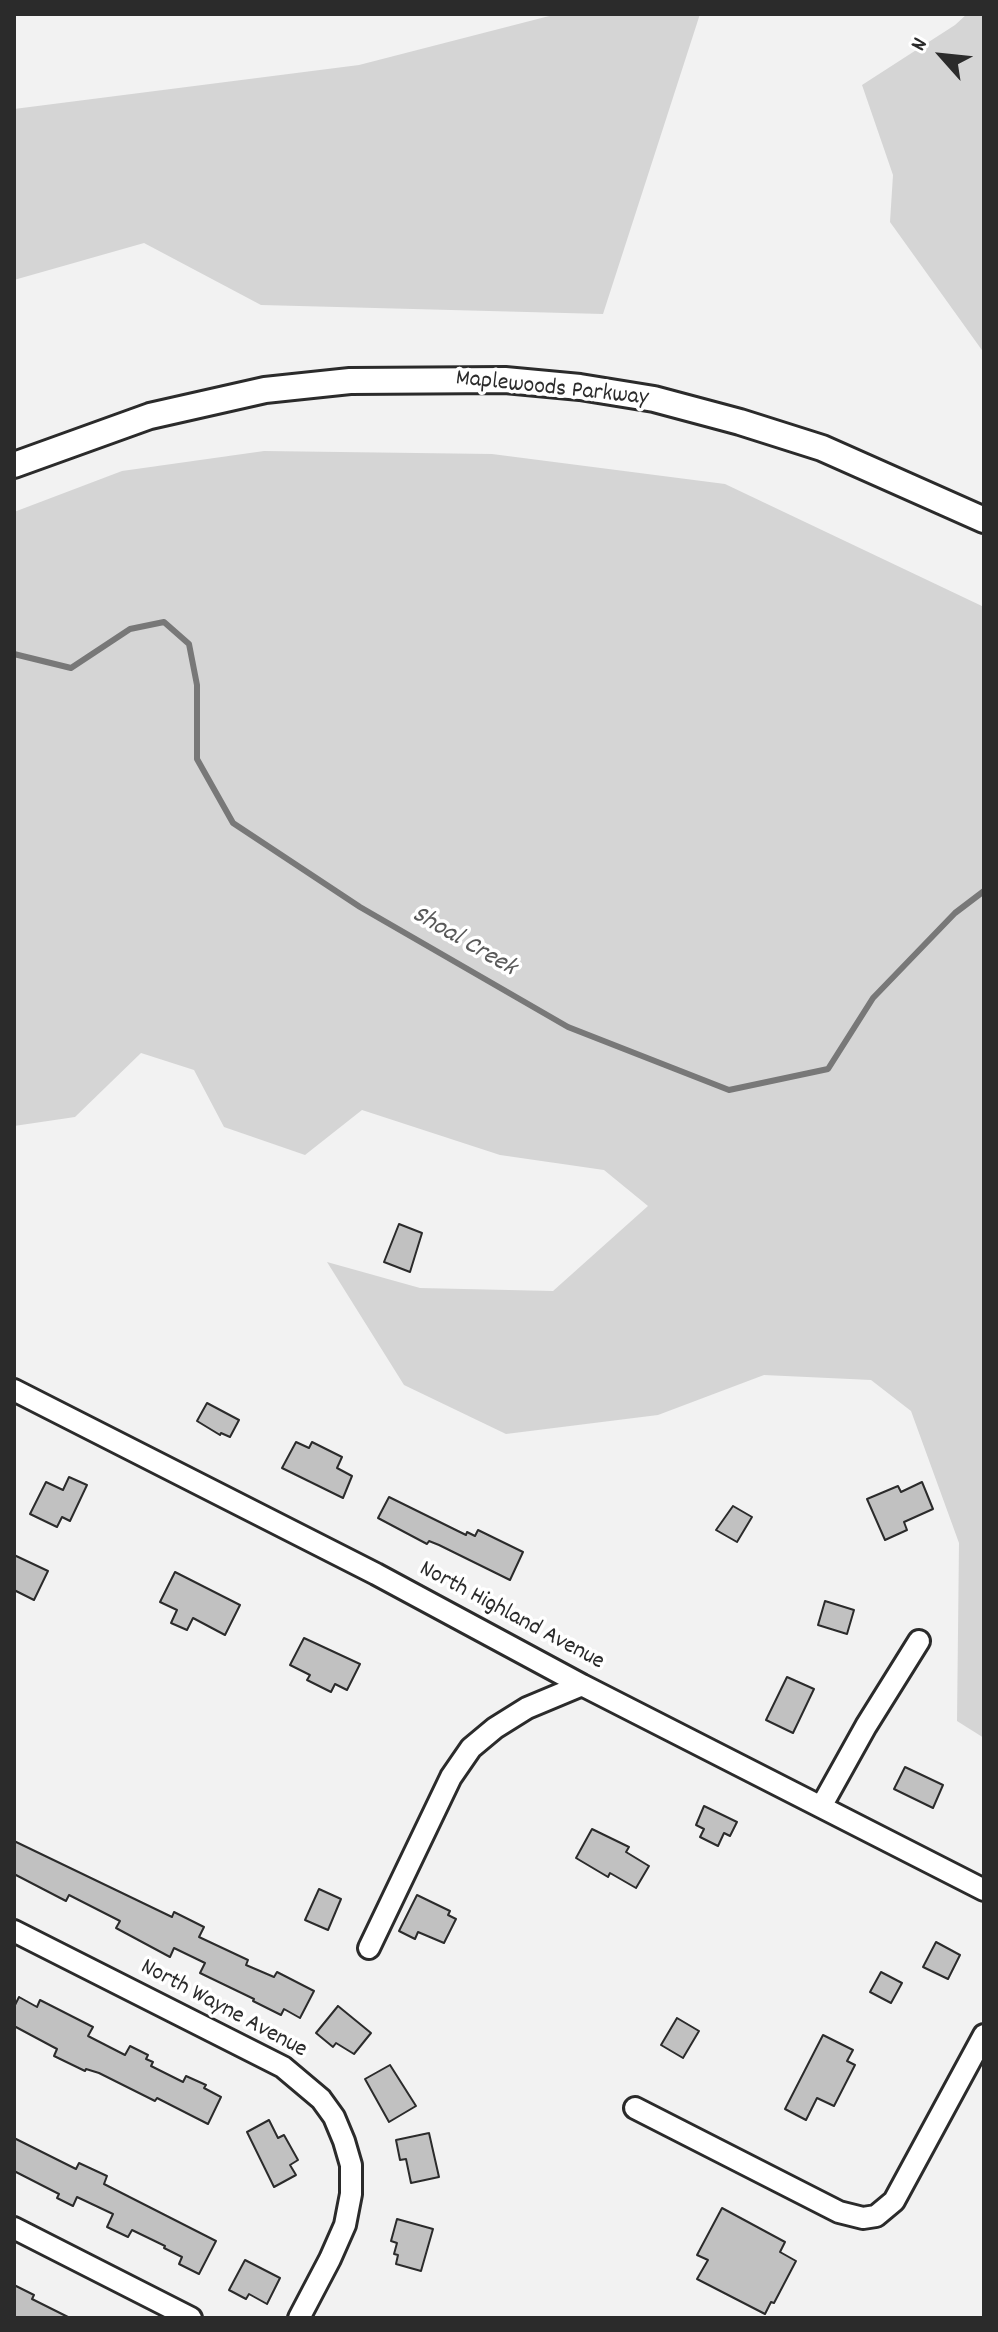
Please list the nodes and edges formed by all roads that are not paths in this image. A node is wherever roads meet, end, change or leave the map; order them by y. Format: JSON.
{"nodes":[{"id":1,"x":14,"y":465,"type":"edge"},
{"id":2,"x":984,"y":520,"type":"edge"},
{"id":3,"x":14,"y":1390,"type":"edge"},
{"id":4,"x":919,"y":1641,"type":"dead end"},
{"id":5,"x":582,"y":1685,"type":"junction"},
{"id":6,"x":822,"y":1805,"type":"junction"},
{"id":7,"x":984,"y":1890,"type":"edge"},
{"id":8,"x":14,"y":1931,"type":"edge"},
{"id":9,"x":369,"y":1948,"type":"dead end"},
{"id":10,"x":984,"y":2035,"type":"edge"},
{"id":11,"x":635,"y":2108,"type":"dead end"},
{"id":12,"x":14,"y":2228,"type":"edge"},
{"id":13,"x":191,"y":2318,"type":"edge"},
{"id":14,"x":299,"y":2318,"type":"edge"}],
"edges":[{"from":1,"to":2,"type":"main road","name":"Maplewoods Parkway"},
{"from":3,"to":5,"type":"street","name":"North Highland Avenue"},
{"from":4,"to":6,"type":"street"},
{"from":5,"to":6,"type":"street","name":"North Highland Avenue"},
{"from":5,"to":9,"type":"street"},
{"from":6,"to":7,"type":"street","name":"North Highland Avenue"},
{"from":8,"to":14,"type":"street","name":"North Wayne Avenue"},
{"from":10,"to":11,"type":"street"},
{"from":12,"to":13,"type":"street"}]}
